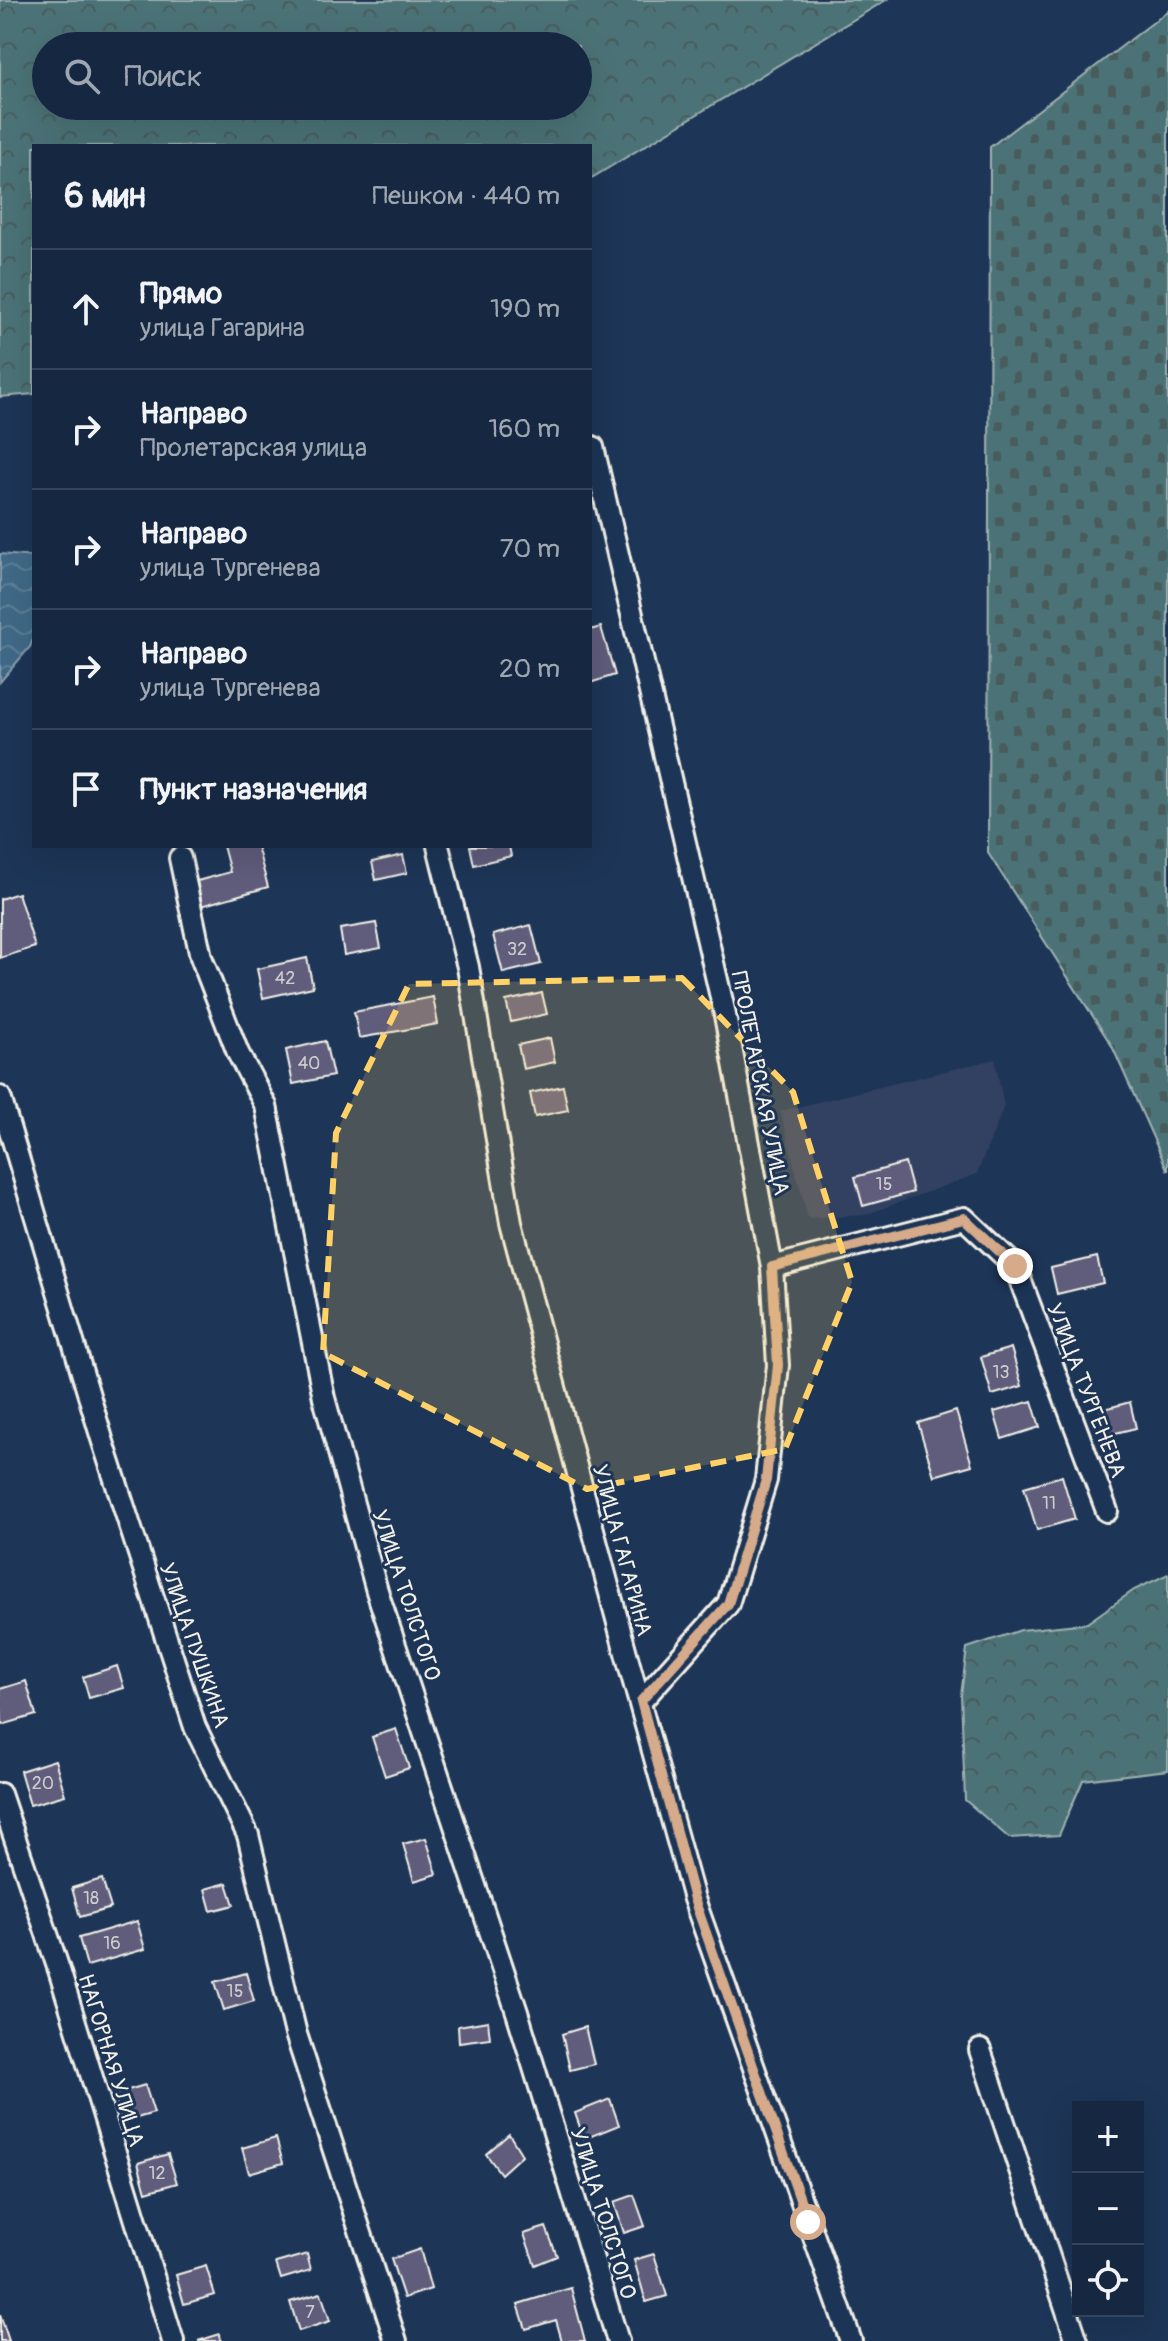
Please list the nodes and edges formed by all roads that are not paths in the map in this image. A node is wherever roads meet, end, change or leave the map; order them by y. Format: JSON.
{"nodes":[{"id":1,"x":593,"y":447,"type":"dead end"},
{"id":2,"x":438,"y":848,"type":"edge"},
{"id":3,"x":180,"y":858,"type":"dead end"},
{"id":4,"x":0,"y":1097,"type":"edge"},
{"id":5,"x":772,"y":1267,"type":"junction"},
{"id":6,"x":1107,"y":1511,"type":"dead end"},
{"id":7,"x":641,"y":1701,"type":"junction"},
{"id":8,"x":0,"y":1794,"type":"edge"},
{"id":9,"x":980,"y":2050,"type":"dead end"},
{"id":10,"x":173,"y":2341,"type":"edge"},
{"id":11,"x":396,"y":2341,"type":"edge"},
{"id":12,"x":618,"y":2341,"type":"edge"},
{"id":13,"x":851,"y":2341,"type":"edge"},
{"id":14,"x":1077,"y":2341,"type":"edge"}],
"edges":[{"from":1,"to":5,"type":"street","name":"ПРОЛЕТАРСКАЯ УЛИЦА"},
{"from":2,"to":7,"type":"street","name":"УЛИЦА ГАГАРИНА"},
{"from":3,"to":12,"type":"street","name":"УЛИЦА ТОЛСТОГО"},
{"from":4,"to":11,"type":"street","name":"УЛИЦА ПУШКИНА"},
{"from":5,"to":6,"type":"street","name":"УЛИЦА ТУРГЕНЕВА"},
{"from":5,"to":7,"type":"street","name":"ПРОЛЕТАРСКАЯ УЛИЦА"},
{"from":7,"to":13,"type":"street","name":"УЛИЦА ГАГАРИНА"},
{"from":8,"to":10,"type":"street","name":"НАГОРНАЯ УЛИЦА"},
{"from":9,"to":14,"type":"street"}]}
